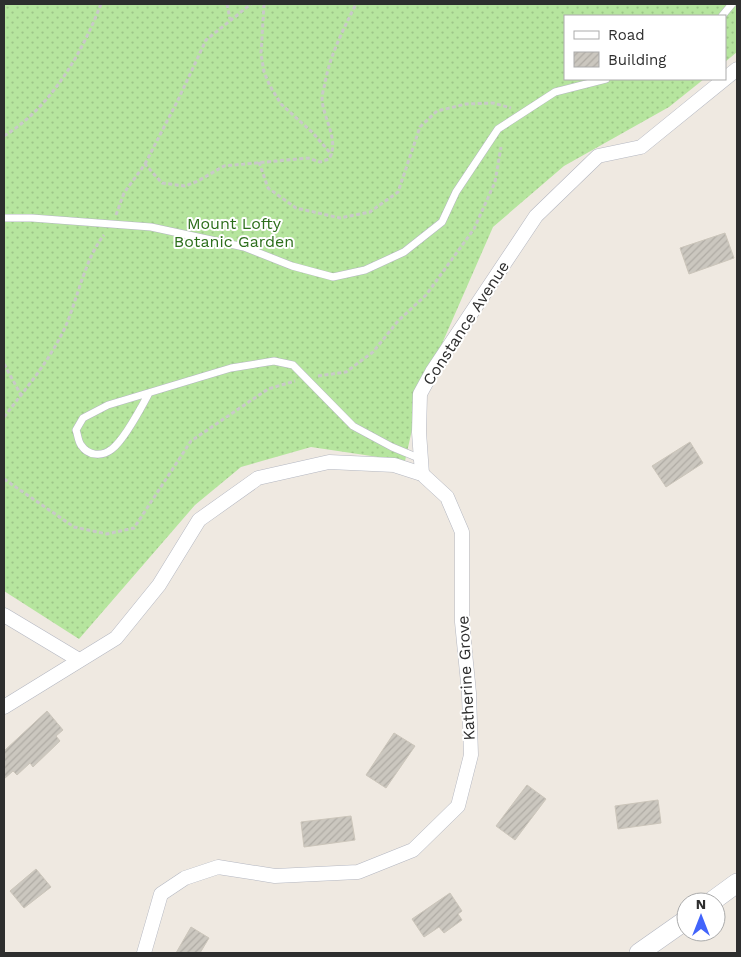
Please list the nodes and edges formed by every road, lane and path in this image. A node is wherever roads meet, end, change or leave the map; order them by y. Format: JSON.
{"nodes":[{"id":1,"x":100,"y":4,"type":"edge"},
{"id":2,"x":227,"y":4,"type":"edge"},
{"id":3,"x":251,"y":4,"type":"edge"},
{"id":4,"x":264,"y":4,"type":"edge"},
{"id":5,"x":356,"y":4,"type":"edge"},
{"id":6,"x":732,"y":4,"type":"edge"},
{"id":7,"x":723,"y":15,"type":"edge"},
{"id":8,"x":230,"y":20,"type":"junction"},
{"id":9,"x":737,"y":70,"type":"edge"},
{"id":10,"x":726,"y":79,"type":"edge"},
{"id":11,"x":602,"y":80,"type":"edge"},
{"id":12,"x":725,"y":80,"type":"edge"},
{"id":13,"x":524,"y":111,"type":"junction"},
{"id":14,"x":498,"y":129,"type":"junction"},
{"id":15,"x":4,"y":136,"type":"edge"},
{"id":16,"x":332,"y":155,"type":"junction"},
{"id":17,"x":259,"y":162,"type":"junction"},
{"id":18,"x":145,"y":164,"type":"junction"},
{"id":19,"x":4,"y":218,"type":"edge"},
{"id":20,"x":113,"y":224,"type":"junction"},
{"id":21,"x":4,"y":364,"type":"edge"},
{"id":22,"x":306,"y":378,"type":"junction"},
{"id":23,"x":149,"y":393,"type":"junction"},
{"id":24,"x":21,"y":395,"type":"junction"},
{"id":25,"x":4,"y":417,"type":"edge"},
{"id":26,"x":421,"y":459,"type":"junction"},
{"id":27,"x":422,"y":474,"type":"junction"},
{"id":28,"x":4,"y":479,"type":"edge"},
{"id":29,"x":4,"y":615,"type":"edge"},
{"id":30,"x":79,"y":660,"type":"junction"},
{"id":31,"x":4,"y":708,"type":"edge"},
{"id":32,"x":737,"y":883,"type":"edge"},
{"id":33,"x":724,"y":892,"type":"edge"},
{"id":34,"x":676,"y":927,"type":"edge"},
{"id":35,"x":144,"y":953,"type":"edge"},
{"id":36,"x":639,"y":953,"type":"edge"}],
"edges":[{"from":1,"to":15,"type":"path"},
{"from":2,"to":8,"type":"path"},
{"from":3,"to":8,"type":"path"},
{"from":4,"to":16,"type":"path"},
{"from":5,"to":16,"type":"path"},
{"from":6,"to":7,"type":"lane"},
{"from":8,"to":18,"type":"path"},
{"from":9,"to":10,"type":"street","name":"Constance Avenue"},
{"from":11,"to":13,"type":"lane"},
{"from":12,"to":26,"type":"street","name":"Constance Avenue"},
{"from":13,"to":14,"type":"lane"},
{"from":13,"to":17,"type":"path"},
{"from":14,"to":20,"type":"lane"},
{"from":14,"to":22,"type":"path"},
{"from":16,"to":17,"type":"path"},
{"from":17,"to":18,"type":"path"},
{"from":18,"to":20,"type":"path"},
{"from":19,"to":20,"type":"lane"},
{"from":20,"to":24,"type":"path"},
{"from":21,"to":24,"type":"path"},
{"from":22,"to":23,"type":"lane"},
{"from":22,"to":26,"type":"lane"},
{"from":22,"to":28,"type":"path"},
{"from":23,"to":23,"type":"lane"},
{"from":24,"to":25,"type":"path"},
{"from":26,"to":27,"type":"street","name":"Constance Avenue"},
{"from":27,"to":30,"type":"street"},
{"from":27,"to":35,"type":"street","name":"Katherine Grove"},
{"from":29,"to":30,"type":"street"},
{"from":30,"to":31,"type":"street"},
{"from":32,"to":33,"type":"main road"},
{"from":34,"to":36,"type":"main road"}]}
